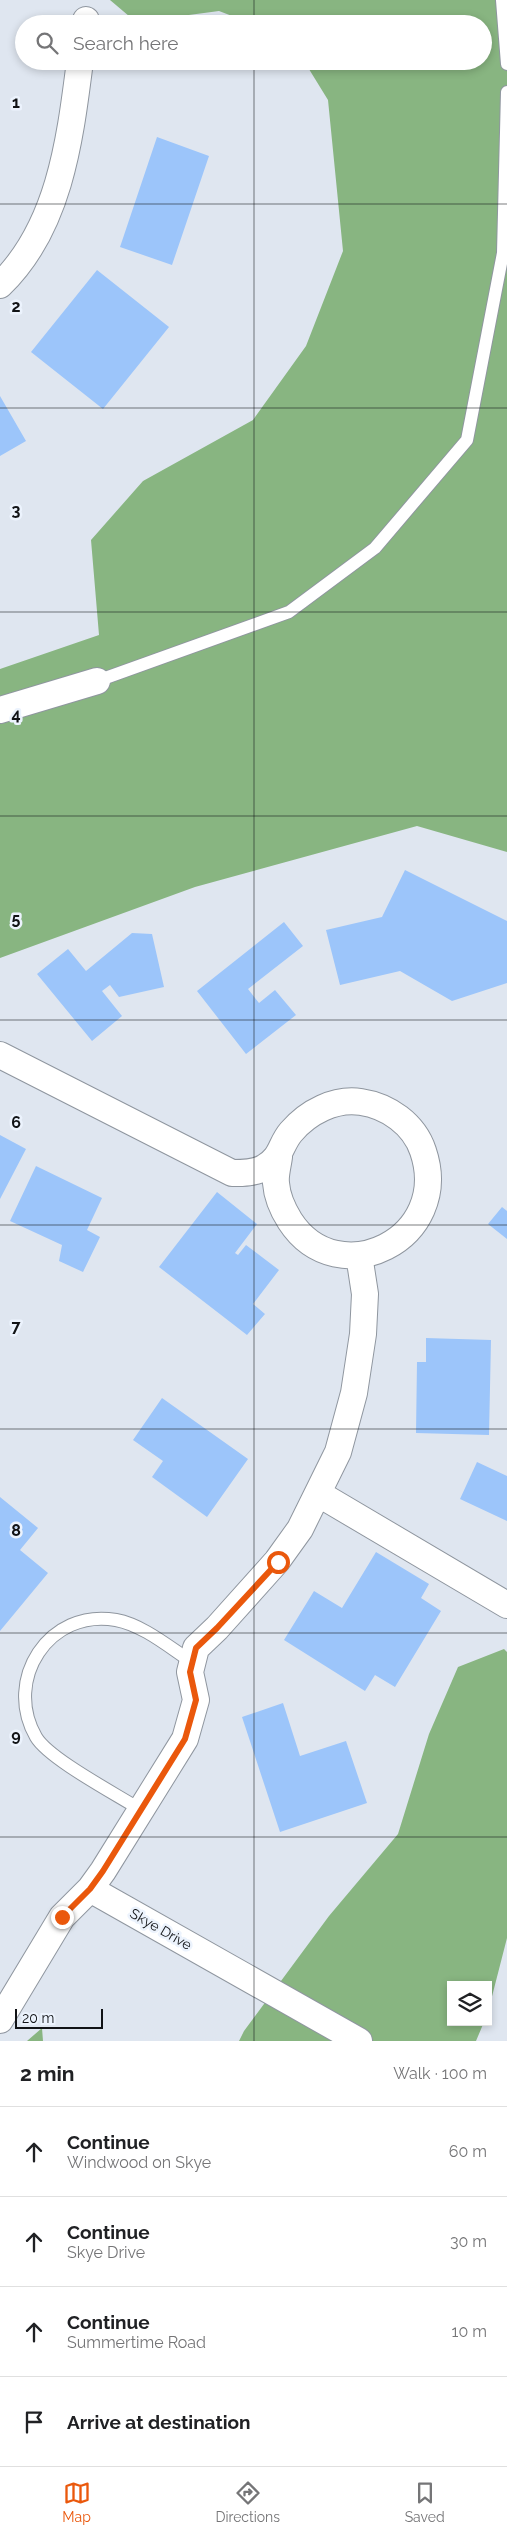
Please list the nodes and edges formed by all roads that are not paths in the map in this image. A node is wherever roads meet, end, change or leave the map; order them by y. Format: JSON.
{"nodes":[{"id":1,"x":502,"y":0,"type":"edge"},
{"id":2,"x":507,"y":64,"type":"edge"},
{"id":3,"x":79,"y":70,"type":"edge"},
{"id":4,"x":507,"y":92,"type":"edge"},
{"id":5,"x":0,"y":285,"type":"edge"},
{"id":6,"x":97,"y":681,"type":"joint"},
{"id":7,"x":0,"y":710,"type":"edge"},
{"id":8,"x":0,"y":1055,"type":"edge"},
{"id":9,"x":279,"y":1157,"type":"junction"},
{"id":10,"x":359,"y":1255,"type":"junction"},
{"id":11,"x":319,"y":1494,"type":"junction"},
{"id":12,"x":507,"y":1606,"type":"edge"},
{"id":13,"x":192,"y":1662,"type":"junction"},
{"id":14,"x":141,"y":1810,"type":"junction"},
{"id":15,"x":90,"y":1889,"type":"junction"},
{"id":16,"x":0,"y":2020,"type":"edge"},
{"id":17,"x":359,"y":2041,"type":"edge"}],
"edges":[{"from":1,"to":2,"type":"lane"},
{"from":3,"to":5,"type":"street"},
{"from":4,"to":6,"type":"lane"},
{"from":6,"to":7,"type":"street"},
{"from":8,"to":9,"type":"street"},
{"from":9,"to":10,"type":"street"},
{"from":9,"to":10,"type":"street"},
{"from":10,"to":11,"type":"street"},
{"from":11,"to":12,"type":"street"},
{"from":11,"to":13,"type":"street"},
{"from":13,"to":14,"type":"street"},
{"from":13,"to":14,"type":"lane"},
{"from":14,"to":15,"type":"street"},
{"from":15,"to":16,"type":"street"},
{"from":15,"to":17,"type":"street","name":"Skye Drive"}]}
